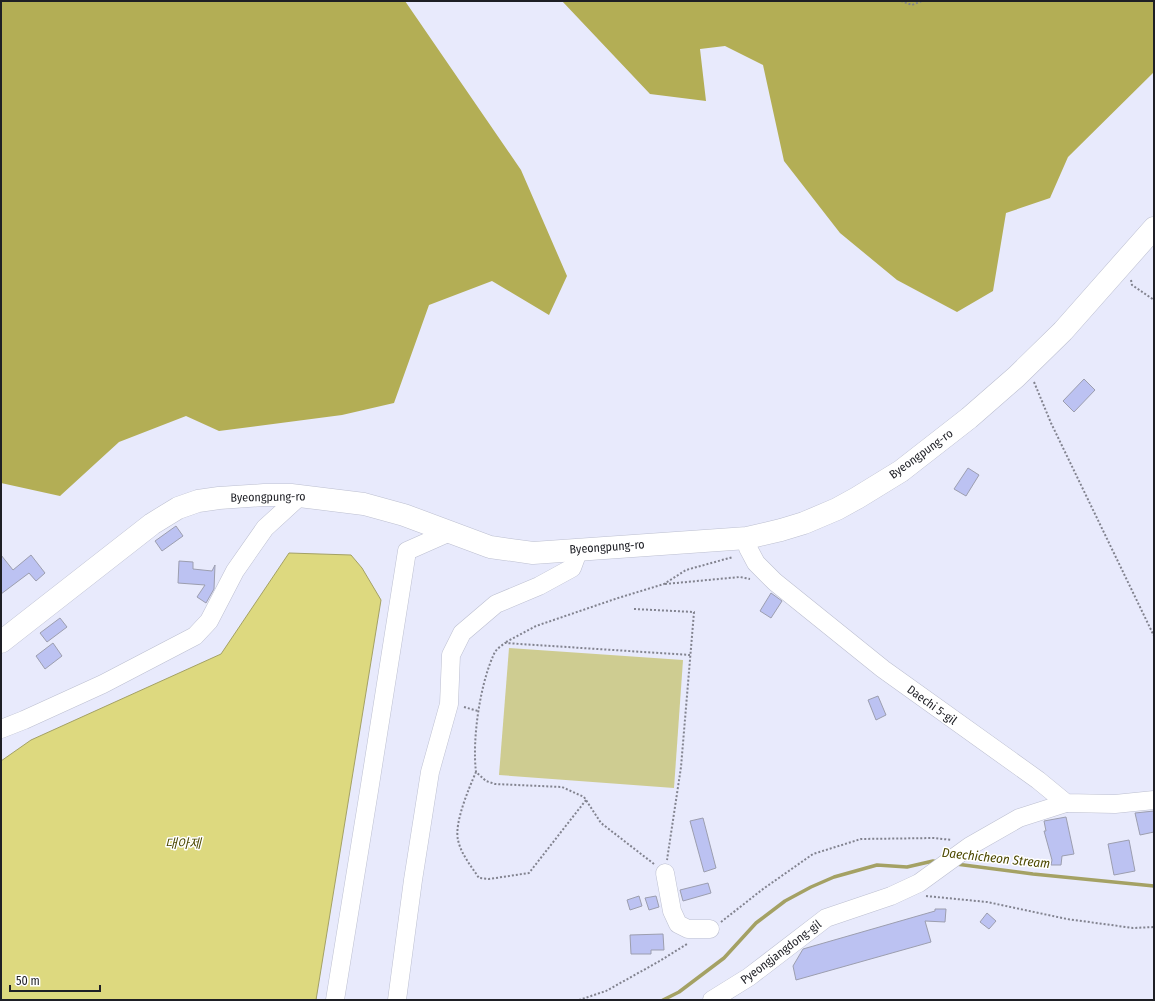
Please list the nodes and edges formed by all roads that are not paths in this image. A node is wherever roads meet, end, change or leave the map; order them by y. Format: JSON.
{"nodes":[{"id":1,"x":1154,"y":228,"type":"edge"},
{"id":2,"x":300,"y":496,"type":"junction"},
{"id":3,"x":450,"y":532,"type":"junction"},
{"id":4,"x":749,"y":546,"type":"junction"},
{"id":5,"x":579,"y":549,"type":"junction"},
{"id":6,"x":1,"y":642,"type":"edge"},
{"id":7,"x":1,"y":729,"type":"edge"},
{"id":8,"x":1154,"y":800,"type":"edge"},
{"id":9,"x":1066,"y":803,"type":"junction"},
{"id":10,"x":665,"y":873,"type":"road end"},
{"id":11,"x":710,"y":929,"type":"road end"},
{"id":12,"x":335,"y":1000,"type":"edge"},
{"id":13,"x":397,"y":1000,"type":"edge"},
{"id":14,"x":712,"y":1000,"type":"edge"}],
"edges":[{"from":1,"to":4,"type":"main road","name":"Byeongpung-ro"},
{"from":2,"to":3,"type":"main road","name":"Byeongpung-ro"},
{"from":2,"to":6,"type":"main road","name":"Byeongpung-ro"},
{"from":2,"to":7,"type":"street"},
{"from":3,"to":5,"type":"main road","name":"Byeongpung-ro"},
{"from":3,"to":12,"type":"street"},
{"from":4,"to":5,"type":"main road","name":"Byeongpung-ro"},
{"from":4,"to":9,"type":"street","name":"Daechi 5-gil"},
{"from":5,"to":13,"type":"street"},
{"from":8,"to":9,"type":"street"},
{"from":9,"to":14,"type":"street","name":"Pyeongjangdong-gil"},
{"from":10,"to":11,"type":"street"}]}
